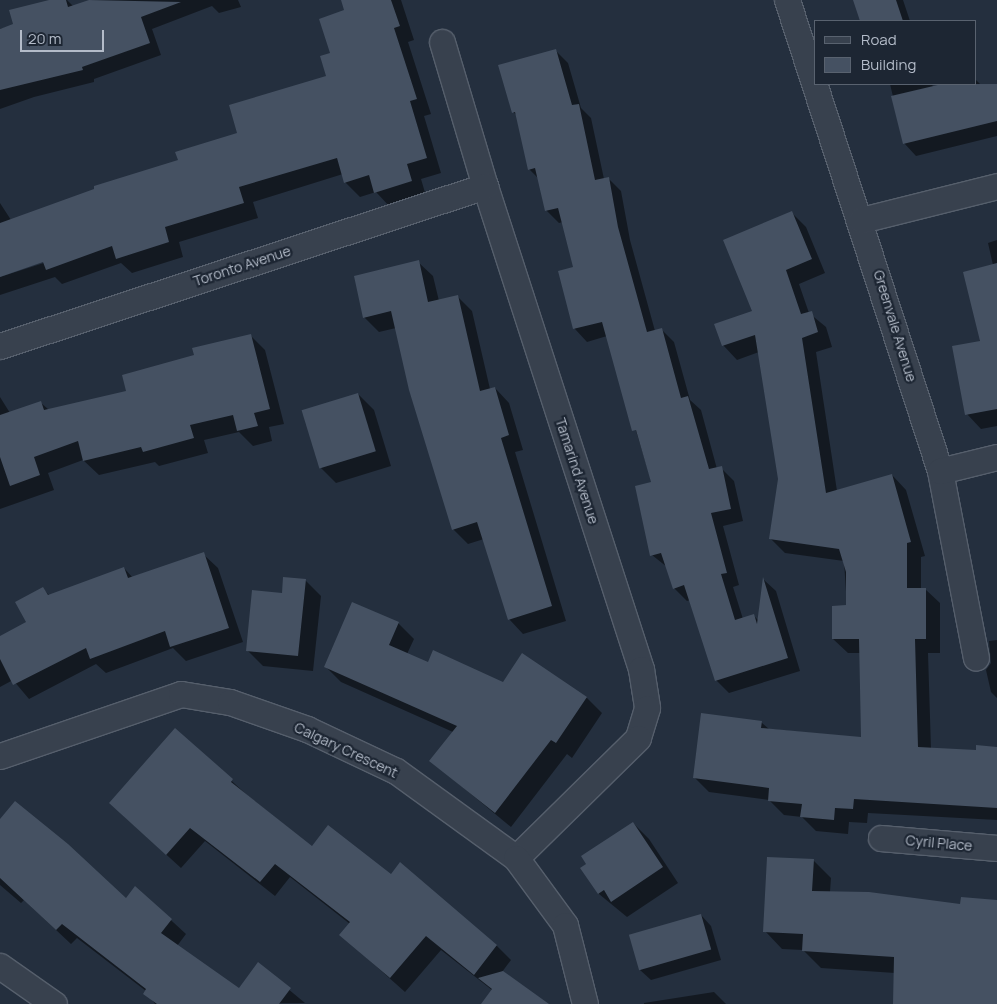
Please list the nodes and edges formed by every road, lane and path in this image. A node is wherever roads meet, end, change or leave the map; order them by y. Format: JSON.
{"nodes":[{"id":1,"x":787,"y":0,"type":"edge"},
{"id":2,"x":442,"y":42,"type":"dead end"},
{"id":3,"x":814,"y":80,"type":"edge"},
{"id":4,"x":816,"y":85,"type":"edge"},
{"id":5,"x":485,"y":186,"type":"junction"},
{"id":6,"x":997,"y":186,"type":"edge"},
{"id":7,"x":861,"y":220,"type":"junction"},
{"id":8,"x":0,"y":346,"type":"edge"},
{"id":9,"x":997,"y":457,"type":"edge"},
{"id":10,"x":940,"y":471,"type":"junction"},
{"id":11,"x":976,"y":658,"type":"dead end"},
{"id":12,"x":0,"y":756,"type":"edge"},
{"id":13,"x":881,"y":838,"type":"dead end"},
{"id":14,"x":997,"y":848,"type":"edge"},
{"id":15,"x":516,"y":858,"type":"junction"},
{"id":16,"x":0,"y":966,"type":"edge"},
{"id":17,"x":54,"y":1004,"type":"edge"},
{"id":18,"x":585,"y":1004,"type":"edge"}],
"edges":[{"from":1,"to":3,"type":"street","name":"Greenvale Avenue"},
{"from":2,"to":5,"type":"street","name":"Tamarind Avenue"},
{"from":4,"to":7,"type":"street","name":"Greenvale Avenue"},
{"from":5,"to":8,"type":"street","name":"Toronto Avenue"},
{"from":5,"to":15,"type":"street","name":"Tamarind Avenue"},
{"from":6,"to":7,"type":"street"},
{"from":7,"to":10,"type":"street","name":"Greenvale Avenue"},
{"from":9,"to":10,"type":"street"},
{"from":10,"to":11,"type":"street","name":"Greenvale Avenue"},
{"from":12,"to":15,"type":"street","name":"Calgary Crescent"},
{"from":13,"to":14,"type":"street","name":"Cyril Place"},
{"from":15,"to":18,"type":"street","name":"Calgary Crescent"},
{"from":16,"to":17,"type":"street"}]}
